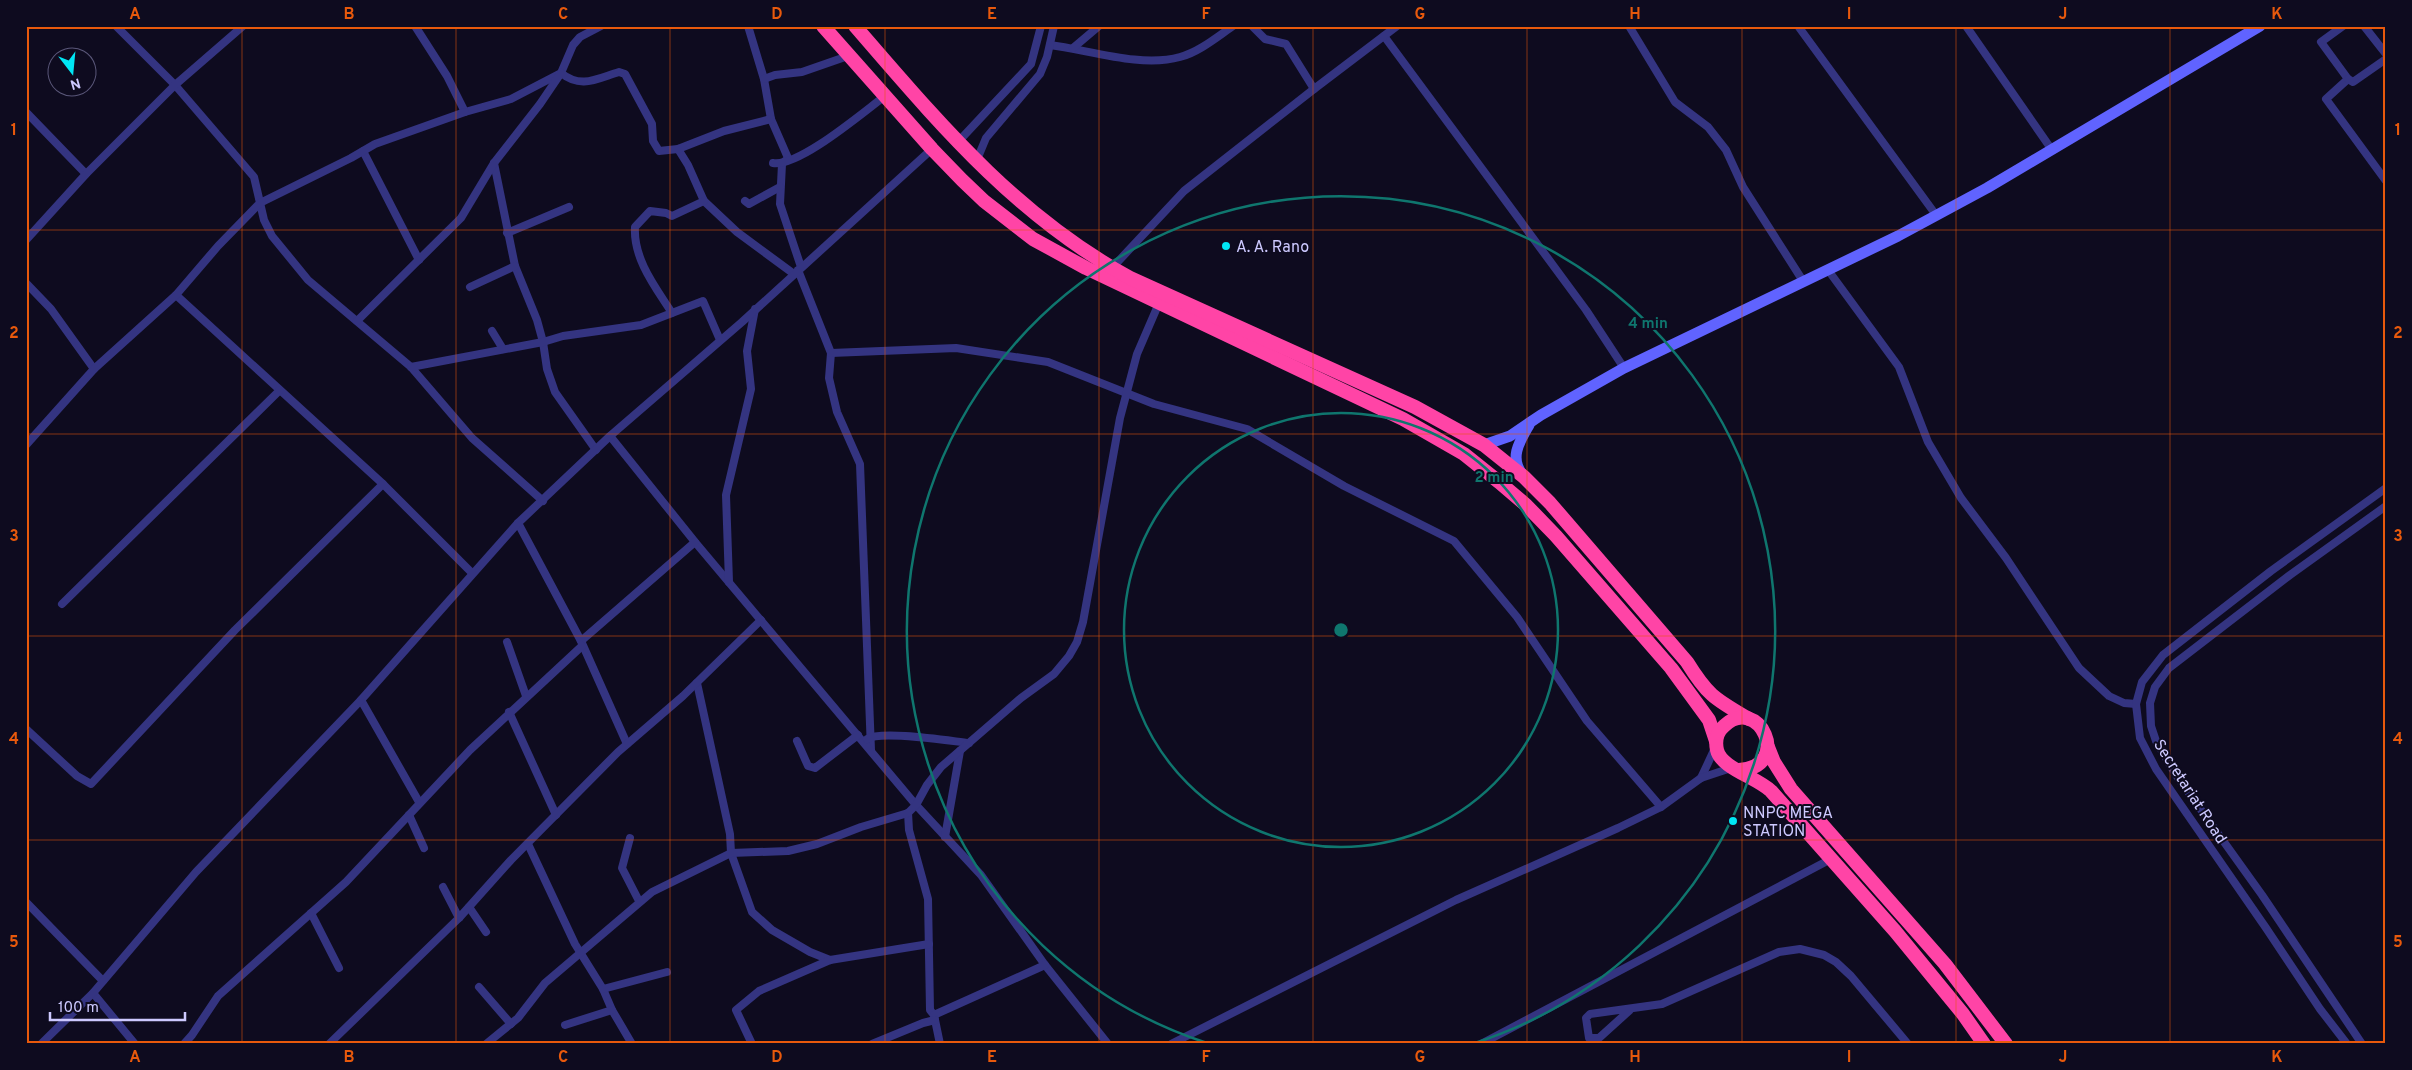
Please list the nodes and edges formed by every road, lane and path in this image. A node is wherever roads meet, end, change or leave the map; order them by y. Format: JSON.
{"nodes":[{"id":1,"x":116,"y":26,"type":"edge"},
{"id":2,"x":243,"y":26,"type":"edge"},
{"id":3,"x":415,"y":26,"type":"edge"},
{"id":4,"x":601,"y":26,"type":"edge"},
{"id":5,"x":748,"y":26,"type":"edge"},
{"id":6,"x":823,"y":26,"type":"edge"},
{"id":7,"x":855,"y":26,"type":"edge"},
{"id":8,"x":1041,"y":26,"type":"edge"},
{"id":9,"x":1054,"y":26,"type":"edge"},
{"id":10,"x":1099,"y":26,"type":"edge"},
{"id":11,"x":1233,"y":26,"type":"edge"},
{"id":12,"x":1252,"y":26,"type":"edge"},
{"id":13,"x":1397,"y":26,"type":"edge"},
{"id":14,"x":1629,"y":26,"type":"edge"},
{"id":15,"x":1798,"y":26,"type":"edge"},
{"id":16,"x":1966,"y":26,"type":"edge"},
{"id":17,"x":2260,"y":26,"type":"edge"},
{"id":18,"x":2343,"y":26,"type":"edge"},
{"id":19,"x":2364,"y":26,"type":"edge"},
{"id":20,"x":1384,"y":36,"type":"junction"},
{"id":21,"x":1050,"y":45,"type":"junction"},
{"id":22,"x":1073,"y":48,"type":"junction"},
{"id":23,"x":2386,"y":54,"type":"edge"},
{"id":24,"x":848,"y":56,"type":"junction"},
{"id":25,"x":2386,"y":59,"type":"edge"},
{"id":26,"x":561,"y":73,"type":"junction"},
{"id":27,"x":764,"y":79,"type":"junction"},
{"id":28,"x":2348,"y":79,"type":"junction"},
{"id":29,"x":175,"y":84,"type":"junction"},
{"id":30,"x":1314,"y":89,"type":"junction"},
{"id":31,"x":885,"y":96,"type":"junction"},
{"id":32,"x":26,"y":112,"type":"edge"},
{"id":33,"x":466,"y":112,"type":"junction"},
{"id":34,"x":771,"y":119,"type":"junction"},
{"id":35,"x":958,"y":142,"type":"junction"},
{"id":36,"x":678,"y":149,"type":"junction"},
{"id":37,"x":932,"y":149,"type":"junction"},
{"id":38,"x":2052,"y":150,"type":"junction"},
{"id":39,"x":363,"y":151,"type":"junction"},
{"id":40,"x":976,"y":162,"type":"junction"},
{"id":41,"x":494,"y":163,"type":"junction"},
{"id":42,"x":773,"y":163,"type":"dead end"},
{"id":43,"x":782,"y":164,"type":"junction"},
{"id":44,"x":86,"y":174,"type":"junction"},
{"id":45,"x":2386,"y":182,"type":"edge"},
{"id":46,"x":780,"y":188,"type":"junction"},
{"id":47,"x":704,"y":201,"type":"junction"},
{"id":48,"x":745,"y":201,"type":"dead end"},
{"id":49,"x":260,"y":203,"type":"junction"},
{"id":50,"x":569,"y":207,"type":"dead end"},
{"id":51,"x":1936,"y":215,"type":"junction"},
{"id":52,"x":507,"y":233,"type":"junction"},
{"id":53,"x":26,"y":240,"type":"edge"},
{"id":54,"x":419,"y":260,"type":"junction"},
{"id":55,"x":515,"y":266,"type":"junction"},
{"id":56,"x":1112,"y":268,"type":"junction"},
{"id":57,"x":798,"y":270,"type":"junction"},
{"id":58,"x":1828,"y":270,"type":"junction"},
{"id":59,"x":1803,"y":281,"type":"junction"},
{"id":60,"x":26,"y":283,"type":"edge"},
{"id":61,"x":470,"y":287,"type":"dead end"},
{"id":62,"x":176,"y":295,"type":"junction"},
{"id":63,"x":1159,"y":303,"type":"junction"},
{"id":64,"x":755,"y":309,"type":"junction"},
{"id":65,"x":672,"y":313,"type":"junction"},
{"id":66,"x":357,"y":321,"type":"junction"},
{"id":67,"x":492,"y":331,"type":"dead end"},
{"id":68,"x":720,"y":340,"type":"junction"},
{"id":69,"x":543,"y":342,"type":"junction"},
{"id":70,"x":503,"y":349,"type":"junction"},
{"id":71,"x":831,"y":353,"type":"junction"},
{"id":72,"x":411,"y":367,"type":"junction"},
{"id":73,"x":1624,"y":368,"type":"junction"},
{"id":74,"x":94,"y":369,"type":"junction"},
{"id":75,"x":279,"y":391,"type":"junction"},
{"id":76,"x":1126,"y":393,"type":"junction"},
{"id":77,"x":1530,"y":423,"type":"junction"},
{"id":78,"x":610,"y":436,"type":"junction"},
{"id":79,"x":26,"y":445,"type":"edge"},
{"id":80,"x":1484,"y":445,"type":"junction"},
{"id":81,"x":596,"y":450,"type":"junction"},
{"id":82,"x":1524,"y":477,"type":"junction"},
{"id":83,"x":383,"y":484,"type":"junction"},
{"id":84,"x":2386,"y":488,"type":"edge"},
{"id":85,"x":543,"y":501,"type":"junction"},
{"id":86,"x":2386,"y":506,"type":"edge"},
{"id":87,"x":518,"y":523,"type":"junction"},
{"id":88,"x":695,"y":542,"type":"junction"},
{"id":89,"x":2282,"y":563,"type":"junction"},
{"id":90,"x":472,"y":573,"type":"junction"},
{"id":91,"x":2290,"y":575,"type":"junction"},
{"id":92,"x":729,"y":582,"type":"junction"},
{"id":93,"x":62,"y":604,"type":"dead end"},
{"id":94,"x":761,"y":620,"type":"junction"},
{"id":95,"x":506,"y":642,"type":"dead end"},
{"id":96,"x":582,"y":644,"type":"junction"},
{"id":97,"x":697,"y":683,"type":"junction"},
{"id":98,"x":526,"y":696,"type":"junction"},
{"id":99,"x":361,"y":700,"type":"junction"},
{"id":100,"x":2136,"y":704,"type":"junction"},
{"id":101,"x":509,"y":712,"type":"junction"},
{"id":102,"x":1749,"y":719,"type":"junction"},
{"id":103,"x":26,"y":729,"type":"edge"},
{"id":104,"x":864,"y":738,"type":"junction"},
{"id":105,"x":797,"y":741,"type":"dead end"},
{"id":106,"x":969,"y":743,"type":"junction"},
{"id":107,"x":627,"y":744,"type":"junction"},
{"id":108,"x":1716,"y":744,"type":"junction"},
{"id":109,"x":1768,"y":747,"type":"junction"},
{"id":110,"x":960,"y":751,"type":"junction"},
{"id":111,"x":1735,"y":769,"type":"junction"},
{"id":112,"x":1701,"y":778,"type":"junction"},
{"id":113,"x":419,"y":802,"type":"junction"},
{"id":114,"x":916,"y":805,"type":"junction"},
{"id":115,"x":1661,"y":807,"type":"junction"},
{"id":116,"x":908,"y":813,"type":"junction"},
{"id":117,"x":409,"y":815,"type":"junction"},
{"id":118,"x":556,"y":815,"type":"junction"},
{"id":119,"x":946,"y":837,"type":"junction"},
{"id":120,"x":630,"y":838,"type":"dead end"},
{"id":121,"x":528,"y":844,"type":"junction"},
{"id":122,"x":424,"y":848,"type":"dead end"},
{"id":123,"x":731,"y":853,"type":"junction"},
{"id":124,"x":1832,"y":859,"type":"junction"},
{"id":125,"x":443,"y":887,"type":"dead end"},
{"id":126,"x":639,"y":901,"type":"junction"},
{"id":127,"x":26,"y":902,"type":"edge"},
{"id":128,"x":469,"y":907,"type":"junction"},
{"id":129,"x":311,"y":913,"type":"junction"},
{"id":130,"x":459,"y":918,"type":"junction"},
{"id":131,"x":486,"y":932,"type":"dead end"},
{"id":132,"x":929,"y":944,"type":"junction"},
{"id":133,"x":581,"y":952,"type":"junction"},
{"id":134,"x":830,"y":960,"type":"junction"},
{"id":135,"x":1045,"y":965,"type":"junction"},
{"id":136,"x":339,"y":968,"type":"dead end"},
{"id":137,"x":667,"y":972,"type":"dead end"},
{"id":138,"x":102,"y":981,"type":"junction"},
{"id":139,"x":479,"y":987,"type":"dead end"},
{"id":140,"x":603,"y":988,"type":"junction"},
{"id":141,"x":93,"y":993,"type":"junction"},
{"id":142,"x":612,"y":1010,"type":"junction"},
{"id":143,"x":1630,"y":1010,"type":"junction"},
{"id":144,"x":934,"y":1018,"type":"junction"},
{"id":145,"x":511,"y":1024,"type":"junction"},
{"id":146,"x":565,"y":1025,"type":"dead end"},
{"id":147,"x":2354,"y":1034,"type":"junction"},
{"id":148,"x":1588,"y":1041,"type":"edge"},
{"id":149,"x":2344,"y":1043,"type":"edge"},
{"id":150,"x":41,"y":1044,"type":"edge"},
{"id":151,"x":135,"y":1044,"type":"edge"},
{"id":152,"x":184,"y":1044,"type":"edge"},
{"id":153,"x":329,"y":1044,"type":"edge"},
{"id":154,"x":486,"y":1044,"type":"edge"},
{"id":155,"x":632,"y":1044,"type":"edge"},
{"id":156,"x":752,"y":1044,"type":"edge"},
{"id":157,"x":872,"y":1044,"type":"edge"},
{"id":158,"x":940,"y":1044,"type":"edge"},
{"id":159,"x":1108,"y":1044,"type":"edge"},
{"id":160,"x":1171,"y":1044,"type":"edge"},
{"id":161,"x":1481,"y":1044,"type":"edge"},
{"id":162,"x":1908,"y":1044,"type":"edge"},
{"id":163,"x":1984,"y":1044,"type":"edge"},
{"id":164,"x":2006,"y":1044,"type":"edge"},
{"id":165,"x":2361,"y":1044,"type":"edge"}],
"edges":[{"from":1,"to":29,"type":"street"},
{"from":2,"to":29,"type":"street"},
{"from":3,"to":33,"type":"street"},
{"from":4,"to":26,"type":"street"},
{"from":5,"to":27,"type":"street"},
{"from":6,"to":24,"type":"highway"},
{"from":7,"to":35,"type":"highway"},
{"from":8,"to":35,"type":"street"},
{"from":9,"to":21,"type":"street"},
{"from":10,"to":22,"type":"street"},
{"from":11,"to":22,"type":"street"},
{"from":12,"to":30,"type":"street"},
{"from":13,"to":20,"type":"street"},
{"from":14,"to":59,"type":"street"},
{"from":15,"to":51,"type":"street"},
{"from":16,"to":38,"type":"street"},
{"from":17,"to":38,"type":"street"},
{"from":18,"to":28,"type":"street"},
{"from":19,"to":23,"type":"street"},
{"from":20,"to":30,"type":"street"},
{"from":20,"to":73,"type":"street"},
{"from":21,"to":22,"type":"street"},
{"from":21,"to":40,"type":"street"},
{"from":24,"to":27,"type":"street"},
{"from":24,"to":31,"type":"highway"},
{"from":25,"to":28,"type":"street"},
{"from":26,"to":33,"type":"street"},
{"from":26,"to":36,"type":"street"},
{"from":26,"to":41,"type":"street"},
{"from":27,"to":34,"type":"street"},
{"from":28,"to":45,"type":"street"},
{"from":29,"to":44,"type":"street"},
{"from":29,"to":49,"type":"street"},
{"from":30,"to":56,"type":"street"},
{"from":31,"to":37,"type":"highway"},
{"from":31,"to":43,"type":"street"},
{"from":32,"to":44,"type":"street"},
{"from":33,"to":39,"type":"street"},
{"from":34,"to":36,"type":"street"},
{"from":34,"to":43,"type":"street"},
{"from":35,"to":40,"type":"highway"},
{"from":36,"to":47,"type":"street"},
{"from":37,"to":57,"type":"street"},
{"from":37,"to":63,"type":"highway"},
{"from":38,"to":51,"type":"street"},
{"from":39,"to":49,"type":"street"},
{"from":39,"to":54,"type":"street"},
{"from":40,"to":56,"type":"highway"},
{"from":41,"to":52,"type":"street"},
{"from":41,"to":54,"type":"street"},
{"from":42,"to":43,"type":"street"},
{"from":43,"to":46,"type":"street"},
{"from":44,"to":53,"type":"street"},
{"from":46,"to":48,"type":"street"},
{"from":46,"to":57,"type":"street"},
{"from":47,"to":57,"type":"street"},
{"from":47,"to":65,"type":"street"},
{"from":49,"to":62,"type":"street"},
{"from":49,"to":66,"type":"street"},
{"from":50,"to":52,"type":"street"},
{"from":51,"to":58,"type":"street"},
{"from":52,"to":55,"type":"street"},
{"from":54,"to":66,"type":"street"},
{"from":55,"to":61,"type":"street"},
{"from":55,"to":69,"type":"street"},
{"from":56,"to":80,"type":"highway"},
{"from":57,"to":64,"type":"street"},
{"from":57,"to":71,"type":"street"},
{"from":58,"to":59,"type":"street"},
{"from":58,"to":100,"type":"street"},
{"from":59,"to":73,"type":"street"},
{"from":60,"to":74,"type":"street"},
{"from":62,"to":74,"type":"street"},
{"from":62,"to":75,"type":"street"},
{"from":63,"to":76,"type":"street"},
{"from":63,"to":108,"type":"highway"},
{"from":64,"to":68,"type":"street"},
{"from":64,"to":92,"type":"street"},
{"from":65,"to":68,"type":"street"},
{"from":65,"to":69,"type":"street"},
{"from":66,"to":72,"type":"street"},
{"from":67,"to":70,"type":"street"},
{"from":68,"to":78,"type":"street"},
{"from":69,"to":70,"type":"street"},
{"from":69,"to":81,"type":"street"},
{"from":70,"to":72,"type":"street"},
{"from":71,"to":76,"type":"street"},
{"from":71,"to":104,"type":"street"},
{"from":72,"to":85,"type":"street"},
{"from":73,"to":77,"type":"street"},
{"from":74,"to":79,"type":"street"},
{"from":75,"to":83,"type":"street"},
{"from":75,"to":93,"type":"street"},
{"from":76,"to":106,"type":"street"},
{"from":76,"to":115,"type":"street"},
{"from":77,"to":80,"type":"street"},
{"from":77,"to":82,"type":"street"},
{"from":78,"to":81,"type":"street"},
{"from":78,"to":88,"type":"street"},
{"from":80,"to":82,"type":"highway"},
{"from":81,"to":85,"type":"street"},
{"from":82,"to":102,"type":"highway"},
{"from":83,"to":90,"type":"street"},
{"from":83,"to":103,"type":"street"},
{"from":84,"to":89,"type":"street","name":"Secretariat Road"},
{"from":85,"to":87,"type":"street"},
{"from":86,"to":91,"type":"street","name":"Secretariat Road"},
{"from":87,"to":90,"type":"street"},
{"from":87,"to":96,"type":"street"},
{"from":88,"to":92,"type":"street"},
{"from":88,"to":96,"type":"street"},
{"from":89,"to":91,"type":"street"},
{"from":89,"to":100,"type":"street","name":"Secretariat Road"},
{"from":90,"to":99,"type":"street"},
{"from":91,"to":147,"type":"street","name":"Secretariat Road"},
{"from":92,"to":94,"type":"street"},
{"from":94,"to":97,"type":"street"},
{"from":94,"to":104,"type":"street"},
{"from":95,"to":98,"type":"street"},
{"from":96,"to":98,"type":"street"},
{"from":96,"to":107,"type":"street"},
{"from":97,"to":107,"type":"street"},
{"from":97,"to":123,"type":"street"},
{"from":98,"to":101,"type":"street"},
{"from":99,"to":113,"type":"street"},
{"from":99,"to":138,"type":"street"},
{"from":100,"to":149,"type":"street","name":"Secretariat Road"},
{"from":101,"to":113,"type":"street"},
{"from":101,"to":118,"type":"street"},
{"from":102,"to":108,"type":"highway"},
{"from":102,"to":109,"type":"highway"},
{"from":104,"to":105,"type":"street"},
{"from":104,"to":106,"type":"street"},
{"from":104,"to":114,"type":"street"},
{"from":106,"to":110,"type":"street"},
{"from":107,"to":118,"type":"street"},
{"from":108,"to":111,"type":"highway"},
{"from":108,"to":112,"type":"street"},
{"from":109,"to":111,"type":"highway"},
{"from":109,"to":164,"type":"highway"},
{"from":110,"to":114,"type":"street"},
{"from":110,"to":119,"type":"street"},
{"from":111,"to":112,"type":"street"},
{"from":111,"to":124,"type":"highway"},
{"from":112,"to":115,"type":"street"},
{"from":113,"to":117,"type":"street"},
{"from":114,"to":116,"type":"street"},
{"from":114,"to":119,"type":"street"},
{"from":115,"to":160,"type":"street"},
{"from":116,"to":123,"type":"street"},
{"from":116,"to":132,"type":"street"},
{"from":117,"to":122,"type":"street"},
{"from":117,"to":129,"type":"street"},
{"from":118,"to":121,"type":"street"},
{"from":119,"to":135,"type":"street"},
{"from":120,"to":126,"type":"street"},
{"from":121,"to":128,"type":"street"},
{"from":121,"to":133,"type":"street"},
{"from":123,"to":126,"type":"street"},
{"from":123,"to":134,"type":"street"},
{"from":124,"to":161,"type":"street"},
{"from":124,"to":163,"type":"highway"},
{"from":125,"to":130,"type":"street"},
{"from":126,"to":133,"type":"street"},
{"from":127,"to":138,"type":"street"},
{"from":128,"to":130,"type":"street"},
{"from":128,"to":131,"type":"street"},
{"from":129,"to":136,"type":"street"},
{"from":129,"to":152,"type":"street"},
{"from":130,"to":153,"type":"street"},
{"from":132,"to":134,"type":"street"},
{"from":132,"to":144,"type":"street"},
{"from":133,"to":140,"type":"street"},
{"from":133,"to":145,"type":"street"},
{"from":134,"to":156,"type":"street"},
{"from":135,"to":144,"type":"street"},
{"from":135,"to":159,"type":"street"},
{"from":137,"to":140,"type":"street"},
{"from":138,"to":141,"type":"street"},
{"from":139,"to":145,"type":"street"},
{"from":140,"to":142,"type":"street"},
{"from":141,"to":150,"type":"street"},
{"from":141,"to":151,"type":"street"},
{"from":142,"to":146,"type":"street"},
{"from":142,"to":155,"type":"street"},
{"from":143,"to":148,"type":"street"},
{"from":143,"to":148,"type":"street"},
{"from":143,"to":162,"type":"street"},
{"from":144,"to":157,"type":"street"},
{"from":144,"to":158,"type":"street"},
{"from":145,"to":154,"type":"street"},
{"from":147,"to":149,"type":"street","name":"Secretariat Road"},
{"from":147,"to":165,"type":"street","name":"Secretariat Road"}]}
